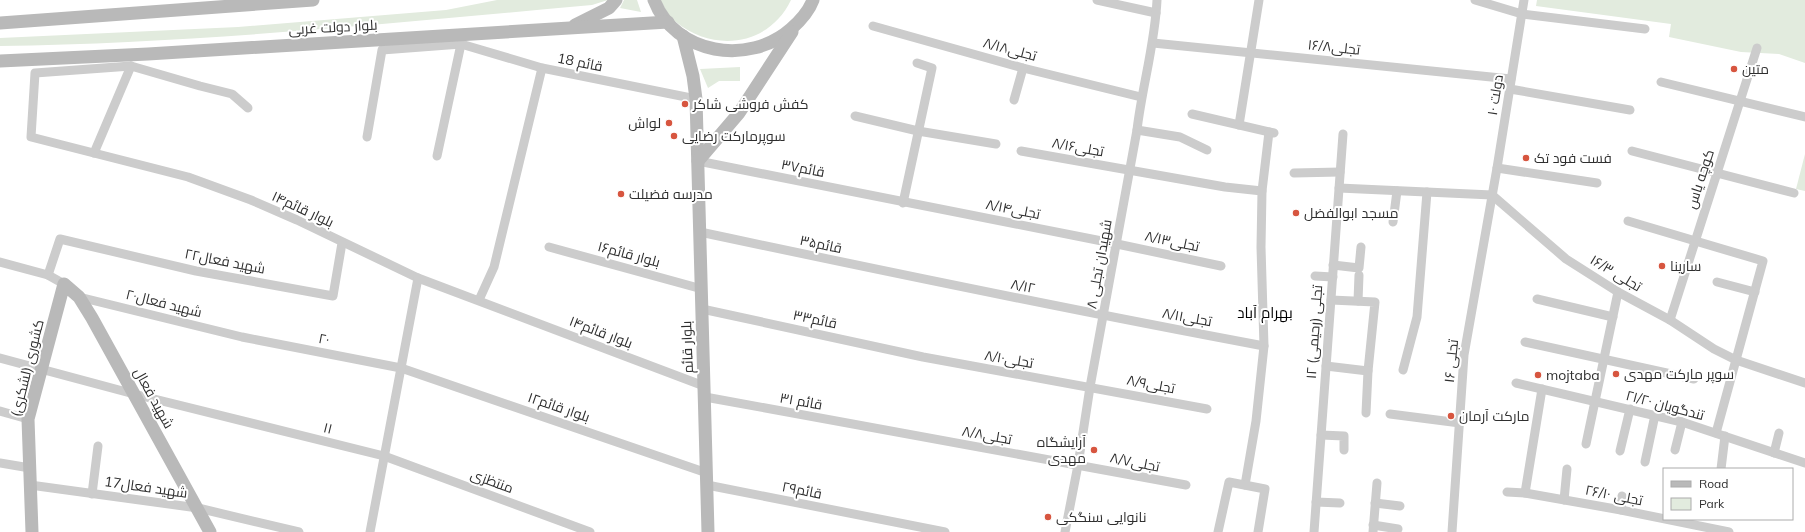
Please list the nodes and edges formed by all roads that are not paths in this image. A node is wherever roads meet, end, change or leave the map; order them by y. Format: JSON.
{"nodes":[{"id":1,"x":313,"y":0,"type":"edge"},
{"id":2,"x":616,"y":0,"type":"edge"},
{"id":3,"x":654,"y":0,"type":"edge"},
{"id":4,"x":813,"y":0,"type":"edge"},
{"id":5,"x":1096,"y":0,"type":"edge"},
{"id":6,"x":1157,"y":0,"type":"edge"},
{"id":7,"x":1258,"y":0,"type":"edge"},
{"id":8,"x":1475,"y":0,"type":"edge"},
{"id":9,"x":1524,"y":0,"type":"edge"},
{"id":10,"x":1156,"y":13,"type":"junction"},
{"id":11,"x":1522,"y":14,"type":"junction"},
{"id":12,"x":668,"y":22,"type":"junction"},
{"id":13,"x":799,"y":22,"type":"junction"},
{"id":14,"x":0,"y":23,"type":"edge"},
{"id":15,"x":873,"y":26,"type":"dead end"},
{"id":16,"x":566,"y":29,"type":"junction"},
{"id":17,"x":1645,"y":29,"type":"dead end"},
{"id":18,"x":683,"y":36,"type":"junction"},
{"id":19,"x":1153,"y":43,"type":"junction"},
{"id":20,"x":461,"y":44,"type":"junction"},
{"id":21,"x":1757,"y":48,"type":"dead end"},
{"id":22,"x":1251,"y":53,"type":"junction"},
{"id":23,"x":0,"y":61,"type":"edge"},
{"id":24,"x":917,"y":63,"type":"dead end"},
{"id":25,"x":131,"y":66,"type":"junction"},
{"id":26,"x":542,"y":68,"type":"junction"},
{"id":27,"x":1023,"y":68,"type":"junction"},
{"id":28,"x":1511,"y":79,"type":"junction"},
{"id":29,"x":1661,"y":82,"type":"dead end"},
{"id":30,"x":1510,"y":89,"type":"junction"},
{"id":31,"x":1141,"y":97,"type":"junction"},
{"id":32,"x":696,"y":99,"type":"junction"},
{"id":33,"x":1014,"y":100,"type":"dead end"},
{"id":34,"x":1740,"y":101,"type":"junction"},
{"id":35,"x":248,"y":108,"type":"dead end"},
{"id":36,"x":1630,"y":110,"type":"dead end"},
{"id":37,"x":1192,"y":114,"type":"dead end"},
{"id":38,"x":855,"y":116,"type":"dead end"},
{"id":39,"x":1805,"y":117,"type":"edge"},
{"id":40,"x":1239,"y":125,"type":"junction"},
{"id":41,"x":1137,"y":130,"type":"junction"},
{"id":42,"x":918,"y":131,"type":"junction"},
{"id":43,"x":1343,"y":134,"type":"dead end"},
{"id":44,"x":367,"y":137,"type":"dead end"},
{"id":45,"x":996,"y":144,"type":"dead end"},
{"id":46,"x":1207,"y":150,"type":"dead end"},
{"id":47,"x":1021,"y":151,"type":"dead end"},
{"id":48,"x":1632,"y":151,"type":"dead end"},
{"id":49,"x":94,"y":153,"type":"junction"},
{"id":50,"x":437,"y":156,"type":"dead end"},
{"id":51,"x":698,"y":161,"type":"junction"},
{"id":52,"x":1498,"y":168,"type":"junction"},
{"id":53,"x":1130,"y":170,"type":"junction"},
{"id":54,"x":1340,"y":172,"type":"junction"},
{"id":55,"x":1717,"y":172,"type":"junction"},
{"id":56,"x":1294,"y":173,"type":"dead end"},
{"id":57,"x":1597,"y":183,"type":"dead end"},
{"id":58,"x":1339,"y":188,"type":"junction"},
{"id":59,"x":1262,"y":191,"type":"junction"},
{"id":60,"x":1397,"y":191,"type":"junction"},
{"id":61,"x":1427,"y":192,"type":"junction"},
{"id":62,"x":1794,"y":193,"type":"dead end"},
{"id":63,"x":1492,"y":195,"type":"junction"},
{"id":64,"x":903,"y":203,"type":"junction"},
{"id":65,"x":1628,"y":221,"type":"dead end"},
{"id":66,"x":1393,"y":222,"type":"dead end"},
{"id":67,"x":700,"y":232,"type":"junction"},
{"id":68,"x":1695,"y":241,"type":"junction"},
{"id":69,"x":342,"y":243,"type":"junction"},
{"id":70,"x":1117,"y":244,"type":"junction"},
{"id":71,"x":549,"y":247,"type":"dead end"},
{"id":72,"x":1361,"y":247,"type":"dead end"},
{"id":73,"x":0,"y":262,"type":"edge"},
{"id":74,"x":1333,"y":265,"type":"junction"},
{"id":75,"x":1221,"y":266,"type":"dead end"},
{"id":76,"x":48,"y":275,"type":"junction"},
{"id":77,"x":1359,"y":275,"type":"dead end"},
{"id":78,"x":1316,"y":276,"type":"dead end"},
{"id":79,"x":418,"y":278,"type":"junction"},
{"id":80,"x":1333,"y":278,"type":"junction"},
{"id":81,"x":1717,"y":282,"type":"dead end"},
{"id":82,"x":937,"y":283,"type":"joint"},
{"id":83,"x":64,"y":284,"type":"junction"},
{"id":84,"x":702,"y":289,"type":"junction"},
{"id":85,"x":1618,"y":292,"type":"junction"},
{"id":86,"x":1755,"y":292,"type":"junction"},
{"id":87,"x":79,"y":297,"type":"junction"},
{"id":88,"x":1537,"y":299,"type":"dead end"},
{"id":89,"x":479,"y":300,"type":"junction"},
{"id":90,"x":1331,"y":300,"type":"junction"},
{"id":91,"x":1358,"y":301,"type":"junction"},
{"id":92,"x":702,"y":309,"type":"junction"},
{"id":93,"x":1104,"y":316,"type":"junction"},
{"id":94,"x":1614,"y":317,"type":"junction"},
{"id":95,"x":1670,"y":320,"type":"junction"},
{"id":96,"x":242,"y":337,"type":"joint"},
{"id":97,"x":1525,"y":342,"type":"dead end"},
{"id":98,"x":1264,"y":346,"type":"junction"},
{"id":99,"x":923,"y":357,"type":"joint"},
{"id":100,"x":0,"y":358,"type":"edge"},
{"id":101,"x":1605,"y":360,"type":"junction"},
{"id":102,"x":1736,"y":360,"type":"junction"},
{"id":103,"x":1326,"y":366,"type":"junction"},
{"id":104,"x":401,"y":368,"type":"junction"},
{"id":105,"x":41,"y":369,"type":"junction"},
{"id":106,"x":1368,"y":370,"type":"junction"},
{"id":107,"x":1403,"y":370,"type":"dead end"},
{"id":108,"x":1694,"y":379,"type":"dead end"},
{"id":109,"x":1516,"y":383,"type":"dead end"},
{"id":110,"x":1805,"y":383,"type":"edge"},
{"id":111,"x":1090,"y":387,"type":"junction"},
{"id":112,"x":1542,"y":389,"type":"junction"},
{"id":113,"x":704,"y":392,"type":"junction"},
{"id":114,"x":134,"y":394,"type":"junction"},
{"id":115,"x":1596,"y":401,"type":"junction"},
{"id":116,"x":1207,"y":409,"type":"dead end"},
{"id":117,"x":1630,"y":409,"type":"junction"},
{"id":118,"x":0,"y":411,"type":"edge"},
{"id":119,"x":1366,"y":413,"type":"dead end"},
{"id":120,"x":1390,"y":414,"type":"dead end"},
{"id":121,"x":1654,"y":415,"type":"junction"},
{"id":122,"x":28,"y":419,"type":"junction"},
{"id":123,"x":1682,"y":422,"type":"junction"},
{"id":124,"x":1460,"y":423,"type":"junction"},
{"id":125,"x":892,"y":432,"type":"joint"},
{"id":126,"x":1779,"y":433,"type":"dead end"},
{"id":127,"x":1720,"y":434,"type":"junction"},
{"id":128,"x":1321,"y":435,"type":"junction"},
{"id":129,"x":1586,"y":444,"type":"dead end"},
{"id":130,"x":98,"y":446,"type":"dead end"},
{"id":131,"x":1344,"y":450,"type":"dead end"},
{"id":132,"x":1675,"y":450,"type":"dead end"},
{"id":133,"x":1620,"y":451,"type":"dead end"},
{"id":134,"x":1774,"y":453,"type":"junction"},
{"id":135,"x":384,"y":456,"type":"junction"},
{"id":136,"x":1645,"y":462,"type":"dead end"},
{"id":137,"x":0,"y":463,"type":"edge"},
{"id":138,"x":1805,"y":463,"type":"edge"},
{"id":139,"x":1078,"y":465,"type":"junction"},
{"id":140,"x":30,"y":468,"type":"junction"},
{"id":141,"x":1567,"y":468,"type":"dead end"},
{"id":142,"x":1721,"y":468,"type":"edge"},
{"id":143,"x":707,"y":479,"type":"junction"},
{"id":144,"x":1377,"y":483,"type":"dead end"},
{"id":145,"x":30,"y":485,"type":"junction"},
{"id":146,"x":1186,"y":485,"type":"dead end"},
{"id":147,"x":1245,"y":485,"type":"junction"},
{"id":148,"x":1507,"y":492,"type":"dead end"},
{"id":149,"x":1525,"y":493,"type":"junction"},
{"id":150,"x":92,"y":494,"type":"junction"},
{"id":151,"x":1622,"y":496,"type":"dead end"},
{"id":152,"x":1564,"y":500,"type":"junction"},
{"id":153,"x":1316,"y":502,"type":"junction"},
{"id":154,"x":1340,"y":503,"type":"dead end"},
{"id":155,"x":1375,"y":504,"type":"junction"},
{"id":156,"x":1400,"y":506,"type":"dead end"},
{"id":157,"x":198,"y":508,"type":"junction"},
{"id":158,"x":1620,"y":510,"type":"junction"},
{"id":159,"x":1663,"y":519,"type":"edge"},
{"id":160,"x":1668,"y":520,"type":"edge"},
{"id":161,"x":1716,"y":520,"type":"edge"},
{"id":162,"x":1373,"y":529,"type":"edge"},
{"id":163,"x":1398,"y":529,"type":"dead end"},
{"id":164,"x":1715,"y":531,"type":"edge"},
{"id":165,"x":32,"y":532,"type":"edge"},
{"id":166,"x":210,"y":532,"type":"edge"},
{"id":167,"x":299,"y":532,"type":"edge"},
{"id":168,"x":370,"y":532,"type":"edge"},
{"id":169,"x":590,"y":532,"type":"edge"},
{"id":170,"x":708,"y":532,"type":"edge"},
{"id":171,"x":945,"y":532,"type":"edge"},
{"id":172,"x":1065,"y":532,"type":"edge"},
{"id":173,"x":1218,"y":532,"type":"edge"},
{"id":174,"x":1258,"y":532,"type":"edge"},
{"id":175,"x":1314,"y":532,"type":"edge"},
{"id":176,"x":1452,"y":532,"type":"edge"},
{"id":177,"x":1728,"y":532,"type":"edge"}],
"edges":[{"from":1,"to":14,"type":"main road","name":"بلوار دولت غربی"},
{"from":2,"to":16,"type":"main road"},
{"from":3,"to":12,"type":"main road"},
{"from":4,"to":13,"type":"main road"},
{"from":5,"to":10,"type":"street"},
{"from":6,"to":10,"type":"street","name":"شهیدان تجلی ۸"},
{"from":7,"to":22,"type":"street"},
{"from":8,"to":11,"type":"street"},
{"from":9,"to":11,"type":"street","name":"۱۰ دولت"},
{"from":10,"to":19,"type":"street","name":"شهیدان تجلی ۸"},
{"from":11,"to":17,"type":"street"},
{"from":11,"to":28,"type":"street","name":"۱۰ دولت"},
{"from":12,"to":16,"type":"main road","name":"بلوار دولت غربی"},
{"from":12,"to":18,"type":"main road"},
{"from":13,"to":18,"type":"main road"},
{"from":13,"to":51,"type":"main road"},
{"from":15,"to":27,"type":"street","name":"تجلی۸/۱۸"},
{"from":16,"to":23,"type":"main road","name":"بلوار دولت غربی"},
{"from":18,"to":32,"type":"main road","name":"بلوار قائم"},
{"from":19,"to":22,"type":"street","name":"تجلی۱۶/۸"},
{"from":19,"to":31,"type":"street","name":"شهیدان تجلی ۸"},
{"from":20,"to":26,"type":"street","name":"18 قائم"},
{"from":20,"to":44,"type":"street"},
{"from":20,"to":50,"type":"street"},
{"from":21,"to":34,"type":"street","name":"کوچه یاس"},
{"from":22,"to":28,"type":"street","name":"تجلی۱۶/۸"},
{"from":22,"to":40,"type":"street"},
{"from":24,"to":42,"type":"street"},
{"from":25,"to":35,"type":"street"},
{"from":25,"to":49,"type":"street"},
{"from":25,"to":49,"type":"street","name":"بلوار قائم۱۴"},
{"from":26,"to":32,"type":"street","name":"18 قائم"},
{"from":26,"to":89,"type":"street"},
{"from":27,"to":31,"type":"street","name":"تجلی۸/۱۸"},
{"from":27,"to":33,"type":"street"},
{"from":28,"to":30,"type":"street","name":"۱۰ دولت"},
{"from":29,"to":34,"type":"street"},
{"from":30,"to":36,"type":"street"},
{"from":30,"to":52,"type":"street","name":"۱۰ دولت"},
{"from":31,"to":41,"type":"street","name":"شهیدان تجلی ۸"},
{"from":32,"to":51,"type":"main road","name":"بلوار قائم"},
{"from":34,"to":39,"type":"street"},
{"from":34,"to":55,"type":"street","name":"کوچه یاس"},
{"from":37,"to":40,"type":"street"},
{"from":38,"to":42,"type":"street"},
{"from":40,"to":59,"type":"street"},
{"from":41,"to":46,"type":"street"},
{"from":41,"to":53,"type":"street","name":"شهیدان تجلی ۸"},
{"from":42,"to":45,"type":"street"},
{"from":42,"to":64,"type":"street"},
{"from":43,"to":54,"type":"street","name":"۱۲ تجلی (رحیمی)"},
{"from":47,"to":53,"type":"street","name":"تجلی۸/۱۶"},
{"from":48,"to":55,"type":"street"},
{"from":49,"to":69,"type":"street","name":"بلوار قائم۱۴"},
{"from":51,"to":64,"type":"street","name":"قائم۳۷"},
{"from":51,"to":67,"type":"main road","name":"بلوار قائم"},
{"from":52,"to":57,"type":"street"},
{"from":52,"to":63,"type":"street","name":"۱۰ دولت"},
{"from":53,"to":59,"type":"street","name":"تجلی۸/۱۶"},
{"from":53,"to":70,"type":"street","name":"شهیدان تجلی ۸"},
{"from":54,"to":56,"type":"street"},
{"from":54,"to":58,"type":"street","name":"۱۲ تجلی (رحیمی)"},
{"from":55,"to":62,"type":"street"},
{"from":55,"to":68,"type":"street","name":"کوچه یاس"},
{"from":58,"to":60,"type":"street"},
{"from":58,"to":74,"type":"street","name":"۱۲ تجلی (رحیمی)"},
{"from":59,"to":98,"type":"street"},
{"from":60,"to":61,"type":"street"},
{"from":60,"to":66,"type":"street"},
{"from":61,"to":63,"type":"street"},
{"from":61,"to":107,"type":"street"},
{"from":63,"to":85,"type":"street","name":"۱۶/۳ تجلی"},
{"from":63,"to":124,"type":"street","name":"۱۶ تجلی"},
{"from":64,"to":70,"type":"street","name":"تجلی۸‌/۱۴"},
{"from":65,"to":68,"type":"street"},
{"from":67,"to":82,"type":"street","name":"قائم۳۵"},
{"from":67,"to":84,"type":"main road","name":"بلوار قائم"},
{"from":68,"to":86,"type":"street"},
{"from":68,"to":95,"type":"street","name":"کوچه یاس"},
{"from":69,"to":76,"type":"street","name":"شهید فعال۲۲"},
{"from":69,"to":79,"type":"street","name":"بلوار قائم۱۴"},
{"from":70,"to":75,"type":"street","name":"تجلی۸/۱۳"},
{"from":70,"to":93,"type":"street","name":"شهیدان تجلی ۸"},
{"from":71,"to":84,"type":"street","name":"بلوار قائم۱۶"},
{"from":72,"to":74,"type":"street"},
{"from":73,"to":76,"type":"street"},
{"from":74,"to":80,"type":"street","name":"۱۲ تجلی (رحیمی)"},
{"from":76,"to":83,"type":"street"},
{"from":77,"to":91,"type":"street"},
{"from":78,"to":80,"type":"street"},
{"from":79,"to":89,"type":"street","name":"بلوار قائم۱۴"},
{"from":79,"to":104,"type":"street"},
{"from":80,"to":90,"type":"street","name":"۱۲ تجلی (رحیمی)"},
{"from":81,"to":86,"type":"street"},
{"from":82,"to":93,"type":"street","name":"۸/۱۲"},
{"from":83,"to":87,"type":"main road","name":"شهید فعال"},
{"from":83,"to":105,"type":"main road","name":"کشوری (لشکری)"},
{"from":84,"to":92,"type":"main road","name":"بلوار قائم"},
{"from":85,"to":94,"type":"street"},
{"from":85,"to":95,"type":"street","name":"۱۶/۳ تجلی"},
{"from":86,"to":102,"type":"street"},
{"from":87,"to":96,"type":"street","name":"شهید فعال۲۰"},
{"from":87,"to":114,"type":"main road","name":"شهید فعال"},
{"from":88,"to":94,"type":"street"},
{"from":89,"to":113,"type":"street","name":"بلوار قائم۱۴"},
{"from":90,"to":91,"type":"street"},
{"from":90,"to":103,"type":"street","name":"۱۲ تجلی (رحیمی)"},
{"from":91,"to":106,"type":"street"},
{"from":92,"to":99,"type":"street","name":"قائم۳۳"},
{"from":92,"to":113,"type":"main road","name":"بلوار قائم"},
{"from":93,"to":98,"type":"street","name":"تجلی۸/۱۱"},
{"from":93,"to":111,"type":"street","name":"شهیدان تجلی ۸"},
{"from":94,"to":101,"type":"street"},
{"from":95,"to":102,"type":"street","name":"۱۶/۳ تجلی"},
{"from":96,"to":104,"type":"street","name":"۲۰"},
{"from":97,"to":101,"type":"street"},
{"from":98,"to":147,"type":"street"},
{"from":99,"to":111,"type":"street","name":"تجلی۸/۱۰"},
{"from":100,"to":105,"type":"street","name":"۱۱"},
{"from":101,"to":108,"type":"street"},
{"from":101,"to":115,"type":"street"},
{"from":102,"to":110,"type":"street","name":"۱۶/۳ تجلی"},
{"from":102,"to":127,"type":"street"},
{"from":103,"to":106,"type":"street"},
{"from":103,"to":128,"type":"street","name":"۱۲ تجلی (رحیمی)"},
{"from":104,"to":135,"type":"street"},
{"from":104,"to":143,"type":"street","name":"بلوار قائم۱۲"},
{"from":105,"to":114,"type":"street","name":"۱۱"},
{"from":105,"to":122,"type":"main road","name":"کشوری (لشکری)"},
{"from":106,"to":119,"type":"street"},
{"from":109,"to":112,"type":"street","name":"۲۱/۲۰ تندگویان"},
{"from":111,"to":116,"type":"street","name":"تجلی۸/۹"},
{"from":111,"to":139,"type":"street","name":"شهیدان تجلی ۸"},
{"from":112,"to":115,"type":"street","name":"۲۱/۲۰ تندگویان"},
{"from":112,"to":149,"type":"street"},
{"from":113,"to":125,"type":"street","name":"قائم ۳۱"},
{"from":113,"to":143,"type":"main road","name":"بلوار قائم"},
{"from":114,"to":135,"type":"street","name":"۱۱"},
{"from":114,"to":157,"type":"main road","name":"شهید فعال"},
{"from":115,"to":117,"type":"street","name":"۲۱/۲۰ تندگویان"},
{"from":115,"to":129,"type":"street"},
{"from":117,"to":121,"type":"street","name":"۲۱/۲۰ تندگویان"},
{"from":117,"to":133,"type":"street"},
{"from":118,"to":122,"type":"street"},
{"from":120,"to":124,"type":"street"},
{"from":121,"to":123,"type":"street","name":"۲۱/۲۰ تندگویان"},
{"from":121,"to":136,"type":"street"},
{"from":122,"to":140,"type":"main road","name":"کشوری (لشکری)"},
{"from":123,"to":127,"type":"street","name":"۲۱/۲۰ تندگویان"},
{"from":123,"to":132,"type":"street"},
{"from":124,"to":176,"type":"street","name":"۱۶ تجلی"},
{"from":125,"to":139,"type":"street","name":"تجلی۸/۸"},
{"from":126,"to":134,"type":"street"},
{"from":127,"to":134,"type":"street","name":"۲۱/۲۰ تندگویان"},
{"from":127,"to":142,"type":"street"},
{"from":128,"to":131,"type":"street"},
{"from":128,"to":153,"type":"street","name":"۱۲ تجلی (رحیمی)"},
{"from":130,"to":150,"type":"street"},
{"from":134,"to":138,"type":"street","name":"۲۱/۲۰ تندگویان"},
{"from":135,"to":168,"type":"street"},
{"from":135,"to":169,"type":"street","name":"منتظزی"},
{"from":137,"to":140,"type":"street"},
{"from":139,"to":146,"type":"street","name":"تجلی۸/۷"},
{"from":139,"to":172,"type":"street","name":"شهیدان تجلی ۸"},
{"from":140,"to":145,"type":"main road","name":"کشوری (لشکری)"},
{"from":141,"to":152,"type":"street"},
{"from":143,"to":170,"type":"main road","name":"بلوار قائم"},
{"from":143,"to":171,"type":"street","name":"قائم۲۹"},
{"from":144,"to":155,"type":"street"},
{"from":145,"to":150,"type":"street","name":"17شهید فعال"},
{"from":145,"to":165,"type":"main road","name":"کشوری (لشکری)"},
{"from":147,"to":173,"type":"street"},
{"from":147,"to":174,"type":"street"},
{"from":148,"to":149,"type":"street","name":"۲۶/۱۰ تجلی"},
{"from":149,"to":152,"type":"street","name":"۲۶/۱۰ تجلی"},
{"from":150,"to":157,"type":"street","name":"17شهید فعال"},
{"from":151,"to":158,"type":"street"},
{"from":152,"to":158,"type":"street","name":"۲۶/۱۰ تجلی"},
{"from":153,"to":154,"type":"street"},
{"from":153,"to":175,"type":"street","name":"۱۲ تجلی (رحیمی)"},
{"from":155,"to":156,"type":"street"},
{"from":155,"to":162,"type":"street"},
{"from":157,"to":166,"type":"main road","name":"شهید فعال"},
{"from":157,"to":167,"type":"street","name":"17شهید فعال"},
{"from":158,"to":159,"type":"street","name":"۲۶/۱۰ تجلی"},
{"from":160,"to":164,"type":"street","name":"۲۶/۱۰ تجلی"},
{"from":161,"to":164,"type":"street"},
{"from":162,"to":163,"type":"street"},
{"from":164,"to":177,"type":"street","name":"۲۶/۱۰ تجلی"}]}
